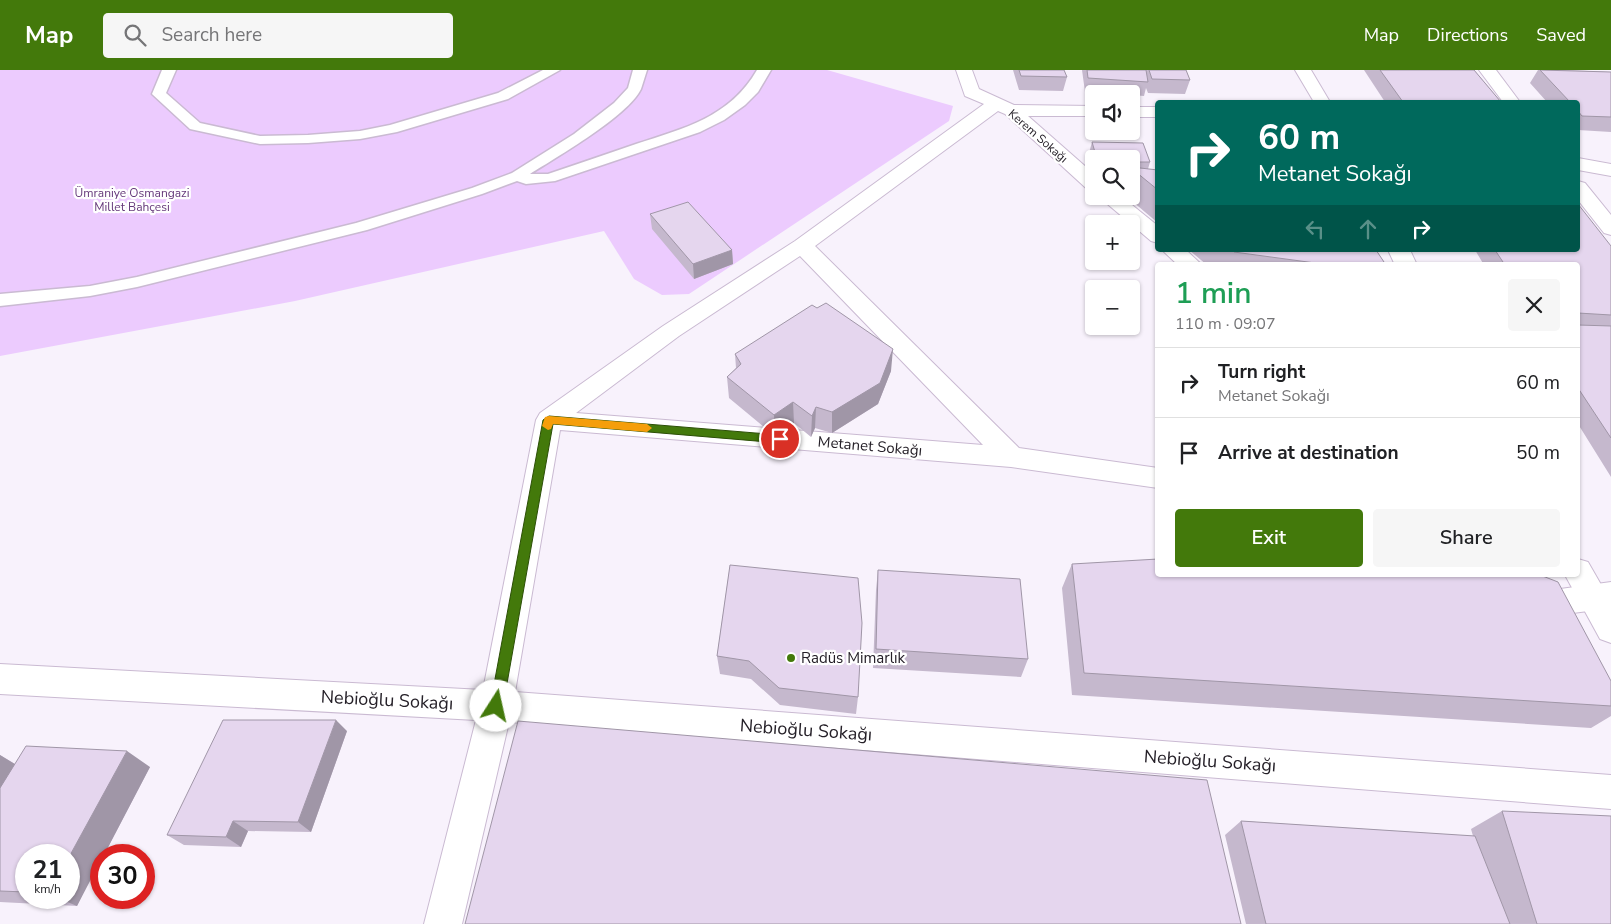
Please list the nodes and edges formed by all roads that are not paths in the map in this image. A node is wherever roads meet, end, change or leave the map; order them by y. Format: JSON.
{"nodes":[{"id":1,"x":169,"y":70,"type":"edge"},
{"id":2,"x":553,"y":70,"type":"edge"},
{"id":3,"x":640,"y":70,"type":"edge"},
{"id":4,"x":764,"y":70,"type":"edge"},
{"id":5,"x":964,"y":70,"type":"edge"},
{"id":6,"x":1303,"y":70,"type":"edge"},
{"id":7,"x":1487,"y":70,"type":"edge"},
{"id":8,"x":1321,"y":100,"type":"edge"},
{"id":9,"x":1510,"y":100,"type":"edge"},
{"id":10,"x":1004,"y":107,"type":"junction"},
{"id":11,"x":1085,"y":111,"type":"edge"},
{"id":12,"x":1140,"y":112,"type":"edge"},
{"id":13,"x":1155,"y":112,"type":"edge"},
{"id":14,"x":1580,"y":164,"type":"edge"},
{"id":15,"x":1611,"y":170,"type":"edge"},
{"id":16,"x":517,"y":176,"type":"junction"},
{"id":17,"x":1085,"y":176,"type":"edge"},
{"id":18,"x":1580,"y":190,"type":"edge"},
{"id":19,"x":1119,"y":205,"type":"edge"},
{"id":20,"x":1611,"y":229,"type":"edge"},
{"id":21,"x":1155,"y":235,"type":"edge"},
{"id":22,"x":802,"y":245,"type":"junction"},
{"id":23,"x":1175,"y":252,"type":"edge"},
{"id":24,"x":1187,"y":262,"type":"edge"},
{"id":25,"x":0,"y":300,"type":"edge"},
{"id":26,"x":549,"y":420,"type":"junction"},
{"id":27,"x":1011,"y":457,"type":"junction"},
{"id":28,"x":1155,"y":478,"type":"edge"},
{"id":29,"x":1580,"y":573,"type":"edge"},
{"id":30,"x":1506,"y":577,"type":"edge"},
{"id":31,"x":1602,"y":597,"type":"edge"},
{"id":32,"x":1611,"y":630,"type":"edge"},
{"id":33,"x":0,"y":679,"type":"edge"},
{"id":34,"x":496,"y":706,"type":"junction"},
{"id":35,"x":1611,"y":792,"type":"edge"},
{"id":36,"x":443,"y":924,"type":"edge"}],
"edges":[{"from":1,"to":2,"type":"lane"},
{"from":3,"to":16,"type":"lane"},
{"from":4,"to":16,"type":"lane"},
{"from":5,"to":10,"type":"street","name":"Kerem Sokağı"},
{"from":6,"to":8,"type":"street"},
{"from":7,"to":9,"type":"street"},
{"from":10,"to":11,"type":"street"},
{"from":10,"to":17,"type":"street","name":"Kerem Sokağı"},
{"from":10,"to":22,"type":"street"},
{"from":12,"to":13,"type":"street"},
{"from":14,"to":15,"type":"street"},
{"from":16,"to":25,"type":"lane"},
{"from":18,"to":20,"type":"street"},
{"from":19,"to":21,"type":"street"},
{"from":22,"to":26,"type":"street"},
{"from":22,"to":27,"type":"street"},
{"from":23,"to":24,"type":"street"},
{"from":26,"to":27,"type":"street","name":"Metanet Sokağı"},
{"from":26,"to":34,"type":"street"},
{"from":27,"to":28,"type":"street","name":"Metanet Sokağı"},
{"from":29,"to":31,"type":"street"},
{"from":30,"to":31,"type":"street"},
{"from":31,"to":32,"type":"street"},
{"from":33,"to":34,"type":"street","name":"Nebioğlu Sokağı"},
{"from":34,"to":35,"type":"street","name":"Nebioğlu Sokağı"},
{"from":34,"to":36,"type":"street"}]}
